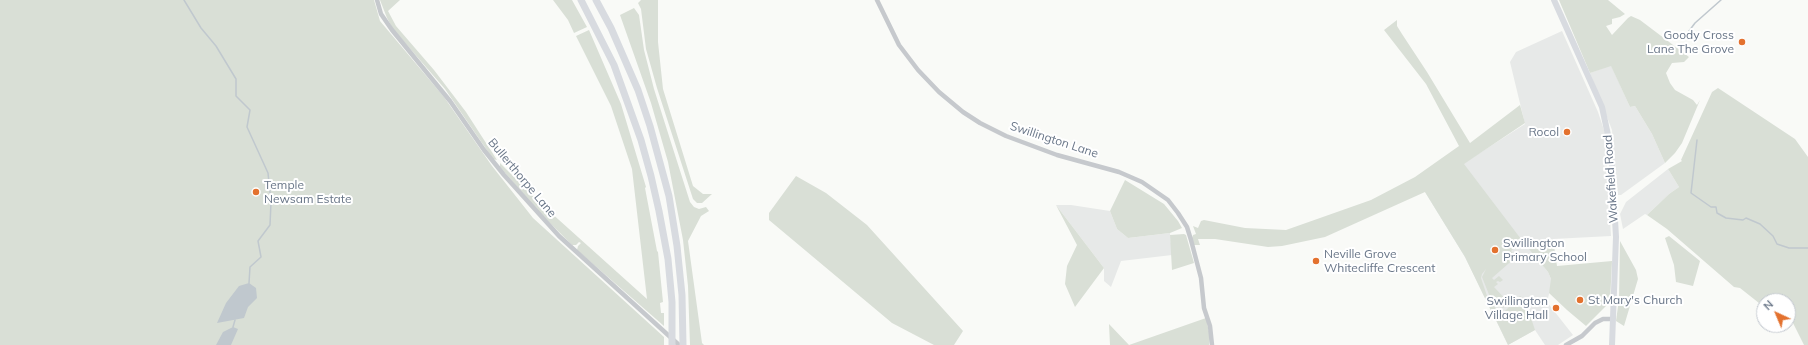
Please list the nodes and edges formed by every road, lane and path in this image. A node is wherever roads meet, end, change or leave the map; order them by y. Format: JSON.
{"nodes":[{"id":1,"x":377,"y":0,"type":"edge"},
{"id":2,"x":581,"y":0,"type":"edge"},
{"id":3,"x":596,"y":0,"type":"edge"},
{"id":4,"x":877,"y":0,"type":"edge"},
{"id":5,"x":1554,"y":0,"type":"edge"},
{"id":6,"x":1612,"y":319,"type":"junction"},
{"id":7,"x":672,"y":345,"type":"edge"},
{"id":8,"x":679,"y":345,"type":"edge"},
{"id":9,"x":683,"y":345,"type":"edge"},
{"id":10,"x":1212,"y":345,"type":"edge"},
{"id":11,"x":1566,"y":345,"type":"edge"},
{"id":12,"x":1612,"y":345,"type":"edge"}],
"edges":[{"from":1,"to":8,"type":"street","name":"Bullerthorpe Lane"},
{"from":2,"to":7,"type":"highway"},
{"from":3,"to":9,"type":"highway"},
{"from":4,"to":10,"type":"street","name":"Swillington Lane"},
{"from":5,"to":6,"type":"main road","name":"Wakefield Road"},
{"from":6,"to":11,"type":"street"},
{"from":6,"to":12,"type":"main road","name":"Wakefield Road"}]}
